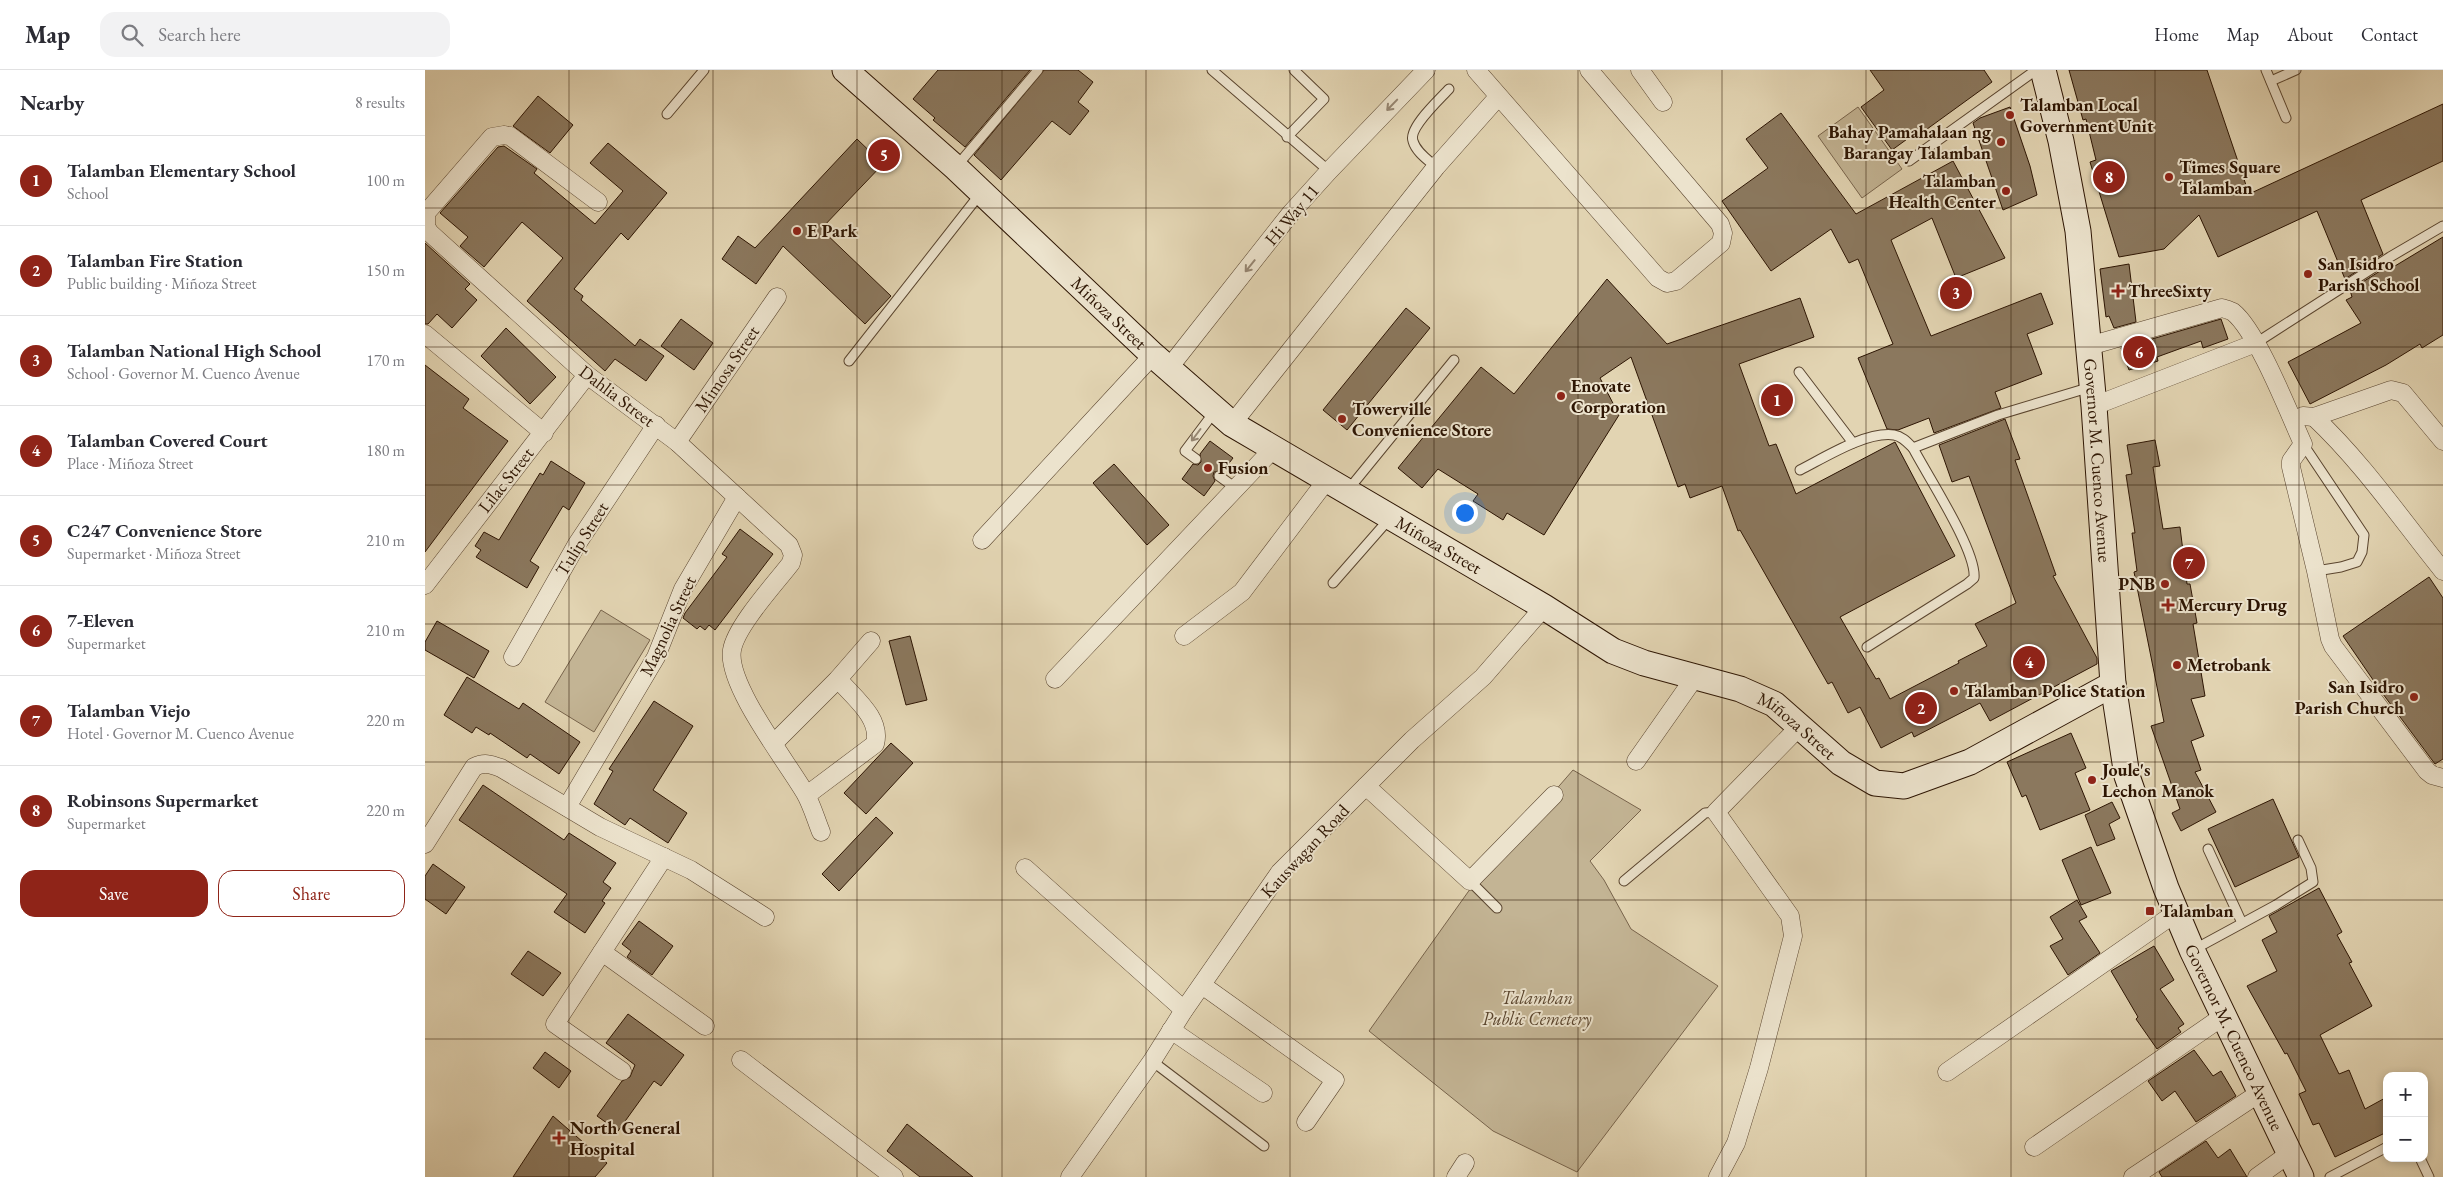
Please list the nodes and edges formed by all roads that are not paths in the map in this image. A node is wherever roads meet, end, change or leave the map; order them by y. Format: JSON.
{"nodes":[{"id":1,"x":704,"y":70,"type":"edge"},
{"id":2,"x":845,"y":70,"type":"edge"},
{"id":3,"x":1038,"y":70,"type":"edge"},
{"id":4,"x":1212,"y":70,"type":"edge"},
{"id":5,"x":1294,"y":70,"type":"edge"},
{"id":6,"x":1426,"y":70,"type":"edge"},
{"id":7,"x":1476,"y":70,"type":"edge"},
{"id":8,"x":1589,"y":70,"type":"edge"},
{"id":9,"x":1640,"y":70,"type":"edge"},
{"id":10,"x":2035,"y":70,"type":"edge"},
{"id":11,"x":2043,"y":70,"type":"edge"},
{"id":12,"x":2266,"y":70,"type":"edge"},
{"id":13,"x":2296,"y":70,"type":"edge"},
{"id":14,"x":2271,"y":81,"type":"junction"},
{"id":15,"x":1449,"y":89,"type":"dead end"},
{"id":16,"x":1498,"y":97,"type":"junction"},
{"id":17,"x":1663,"y":102,"type":"dead end"},
{"id":18,"x":667,"y":114,"type":"dead end"},
{"id":19,"x":2286,"y":118,"type":"dead end"},
{"id":20,"x":1287,"y":137,"type":"junction"},
{"id":21,"x":1909,"y":161,"type":"dead end"},
{"id":22,"x":1436,"y":167,"type":"junction"},
{"id":23,"x":956,"y":168,"type":"junction"},
{"id":24,"x":1329,"y":171,"type":"junction"},
{"id":25,"x":982,"y":192,"type":"junction"},
{"id":26,"x":597,"y":202,"type":"dead end"},
{"id":27,"x":2443,"y":226,"type":"edge"},
{"id":28,"x":777,"y":296,"type":"dead end"},
{"id":29,"x":425,"y":334,"type":"edge"},
{"id":30,"x":2256,"y":343,"type":"junction"},
{"id":31,"x":2089,"y":346,"type":"junction"},
{"id":32,"x":1455,"y":360,"type":"dead end"},
{"id":33,"x":849,"y":361,"type":"dead end"},
{"id":34,"x":1161,"y":362,"type":"junction"},
{"id":35,"x":1799,"y":372,"type":"dead end"},
{"id":36,"x":587,"y":375,"type":"junction"},
{"id":37,"x":2094,"y":396,"type":"junction"},
{"id":38,"x":1224,"y":416,"type":"junction"},
{"id":39,"x":2290,"y":416,"type":"junction"},
{"id":40,"x":2314,"y":417,"type":"junction"},
{"id":41,"x":656,"y":425,"type":"junction"},
{"id":42,"x":544,"y":433,"type":"junction"},
{"id":43,"x":2443,"y":441,"type":"edge"},
{"id":44,"x":677,"y":442,"type":"junction"},
{"id":45,"x":1853,"y":443,"type":"junction"},
{"id":46,"x":2303,"y":444,"type":"junction"},
{"id":47,"x":1913,"y":448,"type":"junction"},
{"id":48,"x":1273,"y":449,"type":"junction"},
{"id":49,"x":1196,"y":459,"type":"dead end"},
{"id":50,"x":1799,"y":470,"type":"dead end"},
{"id":51,"x":1219,"y":476,"type":"dead end"},
{"id":52,"x":1336,"y":486,"type":"junction"},
{"id":53,"x":1237,"y":489,"type":"junction"},
{"id":54,"x":737,"y":497,"type":"junction"},
{"id":55,"x":1390,"y":518,"type":"junction"},
{"id":56,"x":982,"y":540,"type":"dead end"},
{"id":57,"x":2316,"y":571,"type":"junction"},
{"id":58,"x":2443,"y":571,"type":"edge"},
{"id":59,"x":1333,"y":584,"type":"dead end"},
{"id":60,"x":425,"y":585,"type":"edge"},
{"id":61,"x":1544,"y":606,"type":"junction"},
{"id":62,"x":1184,"y":636,"type":"dead end"},
{"id":63,"x":871,"y":641,"type":"dead end"},
{"id":64,"x":1867,"y":647,"type":"dead end"},
{"id":65,"x":513,"y":657,"type":"dead end"},
{"id":66,"x":1695,"y":677,"type":"junction"},
{"id":67,"x":838,"y":679,"type":"junction"},
{"id":68,"x":1055,"y":679,"type":"dead end"},
{"id":69,"x":2113,"y":684,"type":"junction"},
{"id":70,"x":1800,"y":726,"type":"junction"},
{"id":71,"x":774,"y":743,"type":"junction"},
{"id":72,"x":1635,"y":760,"type":"dead end"},
{"id":73,"x":2443,"y":778,"type":"edge"},
{"id":74,"x":1366,"y":786,"type":"junction"},
{"id":75,"x":807,"y":795,"type":"junction"},
{"id":76,"x":1554,"y":795,"type":"dead end"},
{"id":77,"x":567,"y":807,"type":"junction"},
{"id":78,"x":1716,"y":812,"type":"junction"},
{"id":79,"x":821,"y":832,"type":"dead end"},
{"id":80,"x":2298,"y":840,"type":"dead end"},
{"id":81,"x":425,"y":844,"type":"edge"},
{"id":82,"x":2208,"y":849,"type":"dead end"},
{"id":83,"x":663,"y":857,"type":"junction"},
{"id":84,"x":1025,"y":868,"type":"dead end"},
{"id":85,"x":1471,"y":880,"type":"junction"},
{"id":86,"x":1624,"y":882,"type":"dead end"},
{"id":87,"x":1497,"y":908,"type":"dead end"},
{"id":88,"x":2177,"y":912,"type":"junction"},
{"id":89,"x":765,"y":917,"type":"dead end"},
{"id":90,"x":2242,"y":923,"type":"junction"},
{"id":91,"x":2192,"y":950,"type":"junction"},
{"id":92,"x":602,"y":952,"type":"junction"},
{"id":93,"x":1202,"y":985,"type":"junction"},
{"id":94,"x":1184,"y":1010,"type":"junction"},
{"id":95,"x":2225,"y":1015,"type":"junction"},
{"id":96,"x":705,"y":1026,"type":"dead end"},
{"id":97,"x":1171,"y":1030,"type":"junction"},
{"id":98,"x":741,"y":1060,"type":"dead end"},
{"id":99,"x":1152,"y":1061,"type":"junction"},
{"id":100,"x":622,"y":1072,"type":"dead end"},
{"id":101,"x":1947,"y":1072,"type":"dead end"},
{"id":102,"x":2261,"y":1092,"type":"junction"},
{"id":103,"x":1263,"y":1093,"type":"dead end"},
{"id":104,"x":1306,"y":1122,"type":"dead end"},
{"id":105,"x":1264,"y":1146,"type":"dead end"},
{"id":106,"x":2034,"y":1147,"type":"dead end"},
{"id":107,"x":2383,"y":1149,"type":"edge"},
{"id":108,"x":2289,"y":1154,"type":"junction"},
{"id":109,"x":2421,"y":1162,"type":"edge"},
{"id":110,"x":894,"y":1177,"type":"edge"},
{"id":111,"x":1070,"y":1177,"type":"edge"},
{"id":112,"x":1718,"y":1177,"type":"edge"},
{"id":113,"x":2133,"y":1177,"type":"edge"},
{"id":114,"x":2257,"y":1177,"type":"edge"},
{"id":115,"x":2301,"y":1177,"type":"edge"},
{"id":116,"x":2330,"y":1177,"type":"edge"},
{"id":117,"x":2429,"y":1177,"type":"edge"}],
"edges":[{"from":1,"to":18,"type":"lane"},
{"from":2,"to":23,"type":"main road","name":"Miñoza Street"},
{"from":3,"to":23,"type":"lane"},
{"from":4,"to":20,"type":"lane"},
{"from":5,"to":20,"type":"lane"},
{"from":6,"to":24,"type":"street","name":"Hi Way 11","one_way":true},
{"from":7,"to":16,"type":"street"},
{"from":8,"to":16,"type":"street"},
{"from":9,"to":17,"type":"street"},
{"from":10,"to":21,"type":"lane"},
{"from":11,"to":31,"type":"main road","name":"Governor M. Cuenco Avenue"},
{"from":12,"to":14,"type":"lane"},
{"from":13,"to":14,"type":"lane"},
{"from":14,"to":19,"type":"lane"},
{"from":15,"to":22,"type":"lane"},
{"from":16,"to":22,"type":"street"},
{"from":20,"to":24,"type":"lane"},
{"from":22,"to":38,"type":"street"},
{"from":23,"to":25,"type":"main road","name":"Miñoza Street"},
{"from":24,"to":34,"type":"street","name":"Hi Way 11","one_way":true},
{"from":25,"to":33,"type":"lane"},
{"from":25,"to":34,"type":"main road","name":"Miñoza Street"},
{"from":26,"to":36,"type":"street","name":"Dahlia Street"},
{"from":27,"to":30,"type":"lane"},
{"from":28,"to":44,"type":"street","name":"Mimosa Street"},
{"from":29,"to":42,"type":"street"},
{"from":30,"to":31,"type":"street"},
{"from":30,"to":37,"type":"street"},
{"from":30,"to":39,"type":"street"},
{"from":31,"to":37,"type":"main road","name":"Governor M. Cuenco Avenue"},
{"from":32,"to":52,"type":"lane"},
{"from":34,"to":38,"type":"main road","name":"Miñoza Street"},
{"from":34,"to":56,"type":"street","name":"Hi Way 11"},
{"from":35,"to":45,"type":"lane"},
{"from":36,"to":41,"type":"street","name":"Dahlia Street"},
{"from":36,"to":42,"type":"street","name":"Lilac Street"},
{"from":37,"to":47,"type":"lane"},
{"from":37,"to":69,"type":"main road","name":"Governor M. Cuenco Avenue"},
{"from":38,"to":48,"type":"main road","name":"Miñoza Street"},
{"from":38,"to":49,"type":"lane","one_way":true},
{"from":39,"to":40,"type":"street"},
{"from":39,"to":46,"type":"street"},
{"from":40,"to":43,"type":"street"},
{"from":40,"to":58,"type":"street"},
{"from":41,"to":44,"type":"street","name":"Dahlia Street"},
{"from":41,"to":65,"type":"street","name":"Tulip Street"},
{"from":42,"to":60,"type":"street","name":"Lilac Street"},
{"from":44,"to":54,"type":"street","name":"Dahlia Street"},
{"from":45,"to":47,"type":"lane"},
{"from":45,"to":50,"type":"lane"},
{"from":46,"to":57,"type":"street"},
{"from":46,"to":57,"type":"lane"},
{"from":47,"to":64,"type":"lane"},
{"from":48,"to":52,"type":"main road","name":"Miñoza Street"},
{"from":48,"to":53,"type":"street"},
{"from":51,"to":53,"type":"lane"},
{"from":52,"to":55,"type":"main road","name":"Miñoza Street"},
{"from":52,"to":62,"type":"street"},
{"from":53,"to":68,"type":"street"},
{"from":54,"to":71,"type":"street","name":"Dahlia Street"},
{"from":54,"to":77,"type":"street","name":"Magnolia Street"},
{"from":55,"to":59,"type":"lane"},
{"from":55,"to":61,"type":"main road","name":"Miñoza Street"},
{"from":57,"to":73,"type":"street"},
{"from":61,"to":66,"type":"main road","name":"Miñoza Street"},
{"from":61,"to":74,"type":"street","name":"Kauswagan Road"},
{"from":63,"to":67,"type":"street"},
{"from":66,"to":70,"type":"main road","name":"Miñoza Street"},
{"from":66,"to":72,"type":"street"},
{"from":67,"to":71,"type":"street"},
{"from":67,"to":75,"type":"street"},
{"from":69,"to":70,"type":"main road","name":"Miñoza Street"},
{"from":69,"to":88,"type":"main road","name":"Governor M. Cuenco Avenue"},
{"from":70,"to":78,"type":"street"},
{"from":71,"to":75,"type":"street"},
{"from":74,"to":85,"type":"street"},
{"from":74,"to":93,"type":"street","name":"Kauswagan Road"},
{"from":75,"to":79,"type":"street"},
{"from":76,"to":85,"type":"street"},
{"from":77,"to":81,"type":"street"},
{"from":77,"to":83,"type":"street"},
{"from":78,"to":86,"type":"lane"},
{"from":78,"to":112,"type":"street"},
{"from":80,"to":90,"type":"lane"},
{"from":82,"to":90,"type":"lane"},
{"from":83,"to":89,"type":"street"},
{"from":83,"to":92,"type":"street"},
{"from":84,"to":94,"type":"street"},
{"from":85,"to":87,"type":"lane"},
{"from":88,"to":91,"type":"main road","name":"Governor M. Cuenco Avenue"},
{"from":88,"to":101,"type":"street"},
{"from":90,"to":91,"type":"lane"},
{"from":91,"to":95,"type":"main road","name":"Governor M. Cuenco Avenue"},
{"from":92,"to":96,"type":"street"},
{"from":92,"to":100,"type":"street"},
{"from":93,"to":94,"type":"street","name":"Kauswagan Road"},
{"from":93,"to":104,"type":"street"},
{"from":94,"to":97,"type":"street","name":"Kauswagan Road"},
{"from":95,"to":102,"type":"main road","name":"Governor M. Cuenco Avenue"},
{"from":95,"to":106,"type":"street"},
{"from":97,"to":99,"type":"street","name":"Kauswagan Road"},
{"from":97,"to":103,"type":"street"},
{"from":98,"to":110,"type":"street"},
{"from":99,"to":105,"type":"lane"},
{"from":99,"to":111,"type":"street","name":"Kauswagan Road"},
{"from":102,"to":108,"type":"main road","name":"Governor M. Cuenco Avenue"},
{"from":102,"to":113,"type":"street"},
{"from":107,"to":116,"type":"lane"},
{"from":108,"to":114,"type":"street"},
{"from":108,"to":115,"type":"main road","name":"Governor M. Cuenco Avenue"},
{"from":109,"to":117,"type":"lane"}]}
